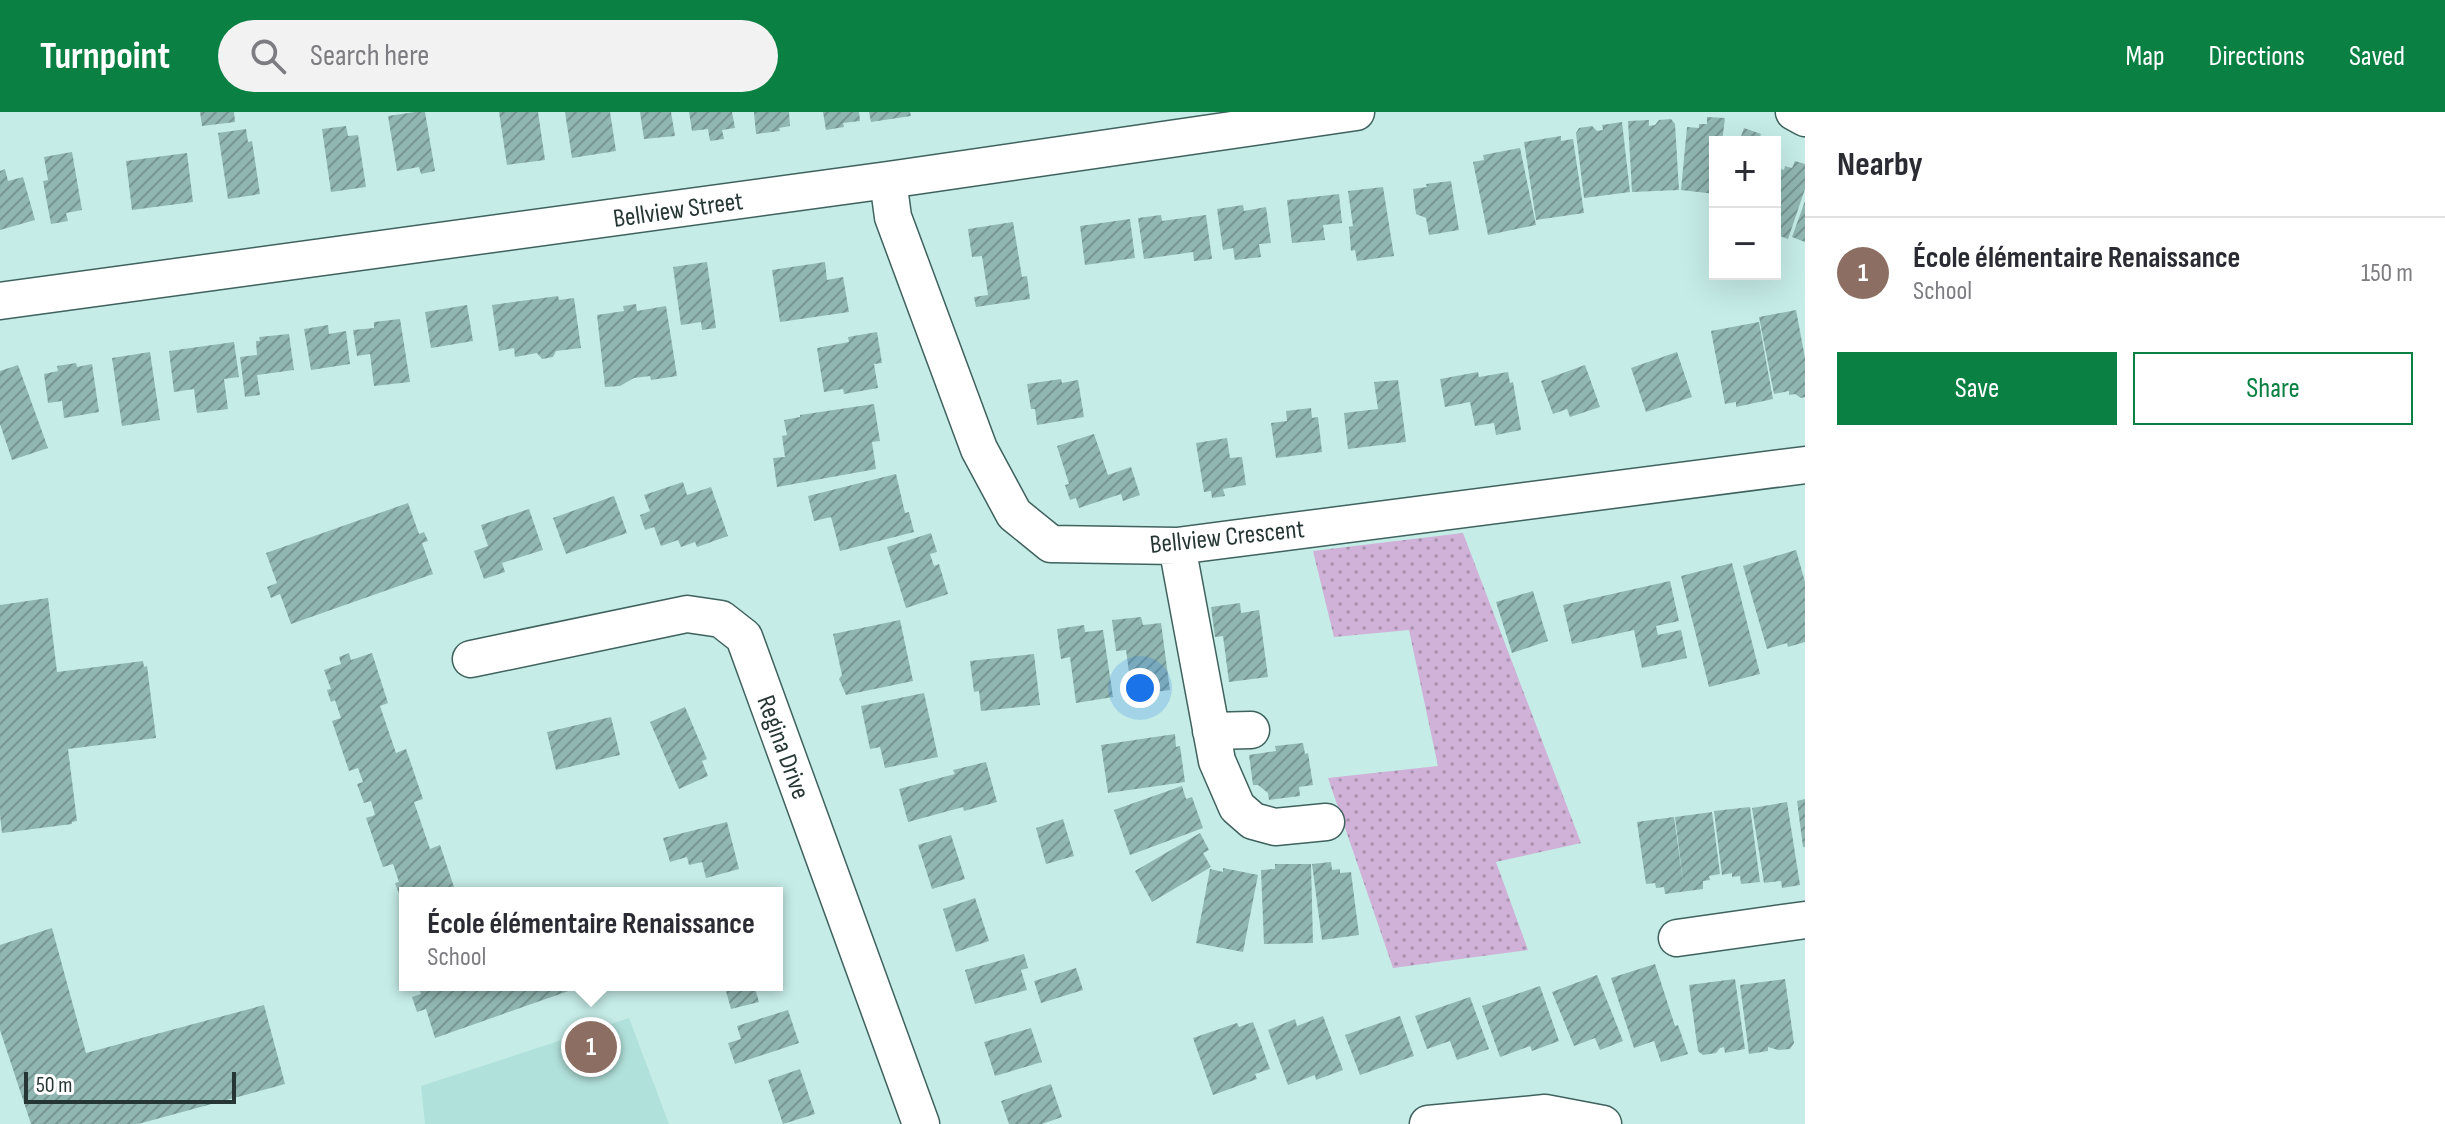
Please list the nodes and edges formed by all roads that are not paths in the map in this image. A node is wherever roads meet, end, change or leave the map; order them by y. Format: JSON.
{"nodes":[{"id":1,"x":1356,"y":112,"type":"edge"},
{"id":2,"x":1794,"y":112,"type":"edge"},
{"id":3,"x":1805,"y":118,"type":"edge"},
{"id":4,"x":888,"y":180,"type":"junction"},
{"id":5,"x":0,"y":301,"type":"edge"},
{"id":6,"x":1805,"y":465,"type":"edge"},
{"id":7,"x":1177,"y":546,"type":"junction"},
{"id":8,"x":471,"y":659,"type":"dead end"},
{"id":9,"x":1251,"y":730,"type":"dead end"},
{"id":10,"x":1211,"y":731,"type":"junction"},
{"id":11,"x":1326,"y":822,"type":"dead end"},
{"id":12,"x":1804,"y":930,"type":"edge"},
{"id":13,"x":1677,"y":938,"type":"dead end"},
{"id":14,"x":921,"y":1124,"type":"edge"},
{"id":15,"x":1428,"y":1124,"type":"edge"},
{"id":16,"x":1603,"y":1124,"type":"edge"}],
"edges":[{"from":1,"to":4,"type":"street","name":"Bellview Street"},
{"from":2,"to":3,"type":"street"},
{"from":4,"to":5,"type":"street","name":"Bellview Street"},
{"from":4,"to":7,"type":"street","name":"Bellview Crescent"},
{"from":6,"to":7,"type":"street","name":"Bellview Crescent"},
{"from":7,"to":10,"type":"street"},
{"from":8,"to":14,"type":"street","name":"Regina Drive"},
{"from":9,"to":10,"type":"street"},
{"from":10,"to":11,"type":"street"},
{"from":12,"to":13,"type":"street"},
{"from":15,"to":16,"type":"street"}]}
